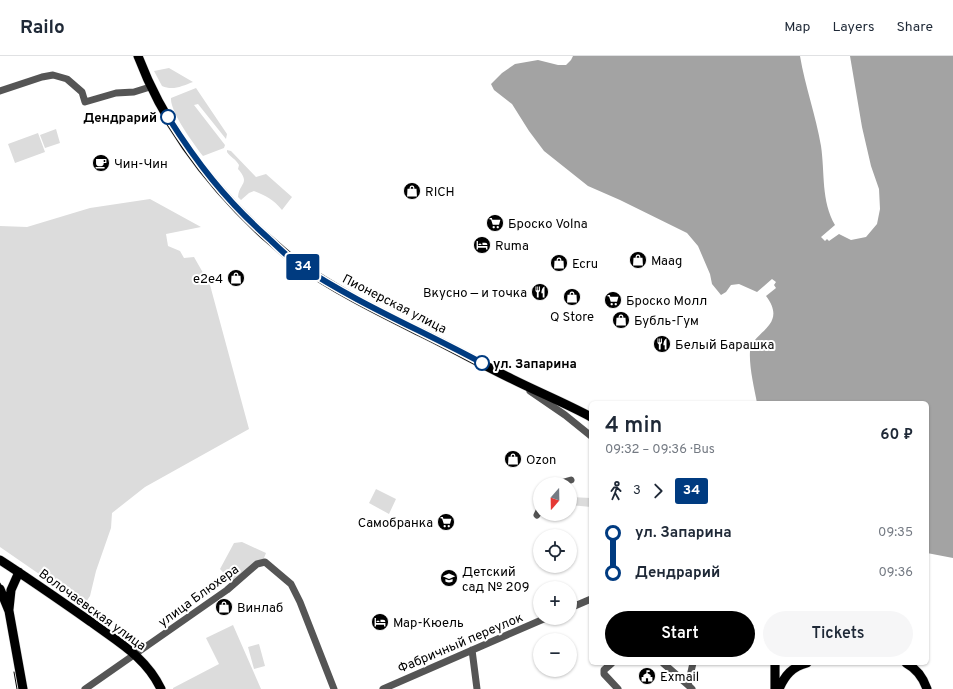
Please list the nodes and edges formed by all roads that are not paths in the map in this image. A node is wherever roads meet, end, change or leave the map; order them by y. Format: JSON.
{"nodes":[{"id":1,"x":138,"y":56,"type":"edge"},
{"id":2,"x":150,"y":87,"type":"junction"},
{"id":3,"x":0,"y":91,"type":"edge"},
{"id":4,"x":512,"y":379,"type":"junction"},
{"id":5,"x":589,"y":416,"type":"edge"},
{"id":6,"x":589,"y":434,"type":"edge"},
{"id":7,"x":0,"y":560,"type":"edge"},
{"id":8,"x":19,"y":572,"type":"junction"},
{"id":9,"x":0,"y":589,"type":"edge"},
{"id":10,"x":589,"y":600,"type":"edge"},
{"id":11,"x":577,"y":605,"type":"edge"},
{"id":12,"x":9,"y":611,"type":"junction"},
{"id":13,"x":533,"y":624,"type":"edge"},
{"id":14,"x":472,"y":650,"type":"junction"},
{"id":15,"x":136,"y":655,"type":"junction"},
{"id":16,"x":610,"y":665,"type":"edge"},
{"id":17,"x":665,"y":665,"type":"edge"},
{"id":18,"x":693,"y":665,"type":"edge"},
{"id":19,"x":775,"y":665,"type":"edge"},
{"id":20,"x":798,"y":665,"type":"edge"},
{"id":21,"x":910,"y":665,"type":"edge"},
{"id":22,"x":690,"y":687,"type":"edge"},
{"id":23,"x":23,"y":689,"type":"edge"},
{"id":24,"x":85,"y":689,"type":"edge"},
{"id":25,"x":161,"y":689,"type":"edge"},
{"id":26,"x":334,"y":689,"type":"edge"},
{"id":27,"x":383,"y":689,"type":"edge"},
{"id":28,"x":477,"y":689,"type":"edge"},
{"id":29,"x":618,"y":689,"type":"edge"},
{"id":30,"x":775,"y":689,"type":"edge"},
{"id":31,"x":779,"y":689,"type":"edge"},
{"id":32,"x":927,"y":689,"type":"edge"}],
"edges":[{"from":1,"to":2,"type":"main road","name":"Пионерская улица"},
{"from":2,"to":3,"type":"street"},
{"from":2,"to":4,"type":"main road","name":"Пионерская улица"},
{"from":4,"to":5,"type":"main road","name":"Пионерская улица"},
{"from":4,"to":6,"type":"street"},
{"from":7,"to":8,"type":"main road","name":"Волочаевская улица"},
{"from":8,"to":12,"type":"main road"},
{"from":8,"to":15,"type":"main road","name":"Волочаевская улица"},
{"from":9,"to":12,"type":"main road"},
{"from":10,"to":11,"type":"street"},
{"from":12,"to":23,"type":"main road"},
{"from":13,"to":14,"type":"street","name":"Фабричный переулок"},
{"from":14,"to":27,"type":"street","name":"Фабричный переулок"},
{"from":14,"to":28,"type":"street"},
{"from":15,"to":24,"type":"street","name":"улица Блюхера"},
{"from":15,"to":25,"type":"main road","name":"Волочаевская улица"},
{"from":15,"to":26,"type":"street","name":"улица Блюхера"},
{"from":16,"to":29,"type":"street"},
{"from":17,"to":22,"type":"street"},
{"from":18,"to":22,"type":"street"},
{"from":19,"to":30,"type":"main road"},
{"from":20,"to":31,"type":"main road"},
{"from":21,"to":32,"type":"main road"}]}
